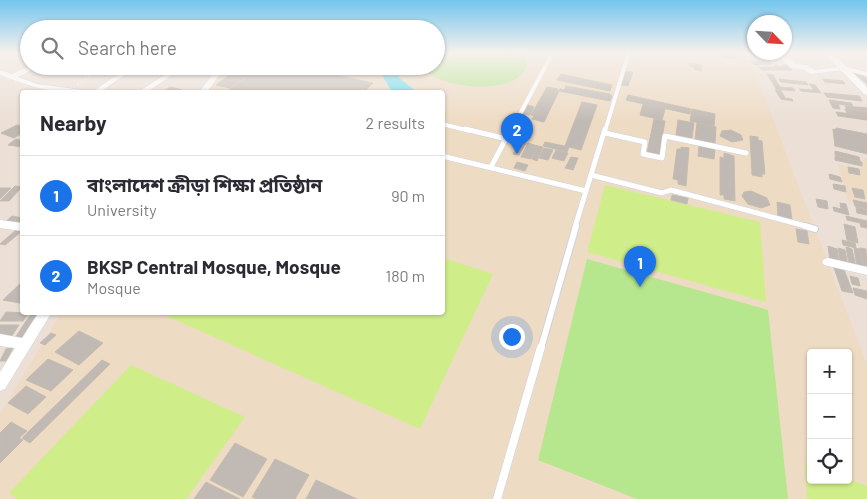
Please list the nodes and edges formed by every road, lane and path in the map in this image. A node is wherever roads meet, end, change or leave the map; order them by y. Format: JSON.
{"nodes":[{"id":1,"x":7,"y":75,"type":"edge"},
{"id":2,"x":15,"y":75,"type":"edge"},
{"id":3,"x":91,"y":75,"type":"edge"},
{"id":4,"x":121,"y":75,"type":"edge"},
{"id":5,"x":168,"y":75,"type":"edge"},
{"id":6,"x":216,"y":75,"type":"edge"},
{"id":7,"x":541,"y":75,"type":"edge"},
{"id":8,"x":622,"y":75,"type":"edge"},
{"id":9,"x":851,"y":75,"type":"edge"},
{"id":10,"x":11,"y":77,"type":"junction"},
{"id":11,"x":71,"y":90,"type":"joint"},
{"id":12,"x":99,"y":90,"type":"edge"},
{"id":13,"x":145,"y":90,"type":"edge"},
{"id":14,"x":205,"y":90,"type":"edge"},
{"id":15,"x":867,"y":92,"type":"edge"},
{"id":16,"x":445,"y":125,"type":"edge"},
{"id":17,"x":605,"y":133,"type":"junction"},
{"id":18,"x":507,"y":139,"type":"junction"},
{"id":19,"x":746,"y":153,"type":"dead end"},
{"id":20,"x":445,"y":157,"type":"edge"},
{"id":21,"x":491,"y":167,"type":"junction"},
{"id":22,"x":591,"y":175,"type":"junction"},
{"id":23,"x":586,"y":191,"type":"junction"},
{"id":24,"x":0,"y":224,"type":"edge"},
{"id":25,"x":20,"y":227,"type":"edge"},
{"id":26,"x":815,"y":229,"type":"dead end"},
{"id":27,"x":828,"y":262,"type":"dead end"},
{"id":28,"x":867,"y":271,"type":"edge"},
{"id":29,"x":44,"y":315,"type":"edge"},
{"id":30,"x":0,"y":340,"type":"edge"},
{"id":31,"x":26,"y":344,"type":"junction"},
{"id":32,"x":0,"y":384,"type":"edge"},
{"id":33,"x":497,"y":499,"type":"edge"}],
"edges":[{"from":1,"to":10,"type":"street"},
{"from":2,"to":10,"type":"street"},
{"from":3,"to":11,"type":"path"},
{"from":4,"to":12,"type":"street"},
{"from":5,"to":13,"type":"street"},
{"from":6,"to":14,"type":"street"},
{"from":7,"to":18,"type":"lane"},
{"from":8,"to":17,"type":"lane"},
{"from":9,"to":15,"type":"street"},
{"from":10,"to":11,"type":"street"},
{"from":16,"to":18,"type":"lane"},
{"from":17,"to":19,"type":"lane"},
{"from":17,"to":22,"type":"lane"},
{"from":18,"to":21,"type":"lane"},
{"from":20,"to":21,"type":"lane"},
{"from":21,"to":23,"type":"lane"},
{"from":22,"to":23,"type":"lane"},
{"from":22,"to":26,"type":"lane"},
{"from":23,"to":33,"type":"lane"},
{"from":24,"to":25,"type":"street"},
{"from":27,"to":28,"type":"street"},
{"from":29,"to":31,"type":"street"},
{"from":30,"to":31,"type":"street"},
{"from":31,"to":32,"type":"street"}]}
